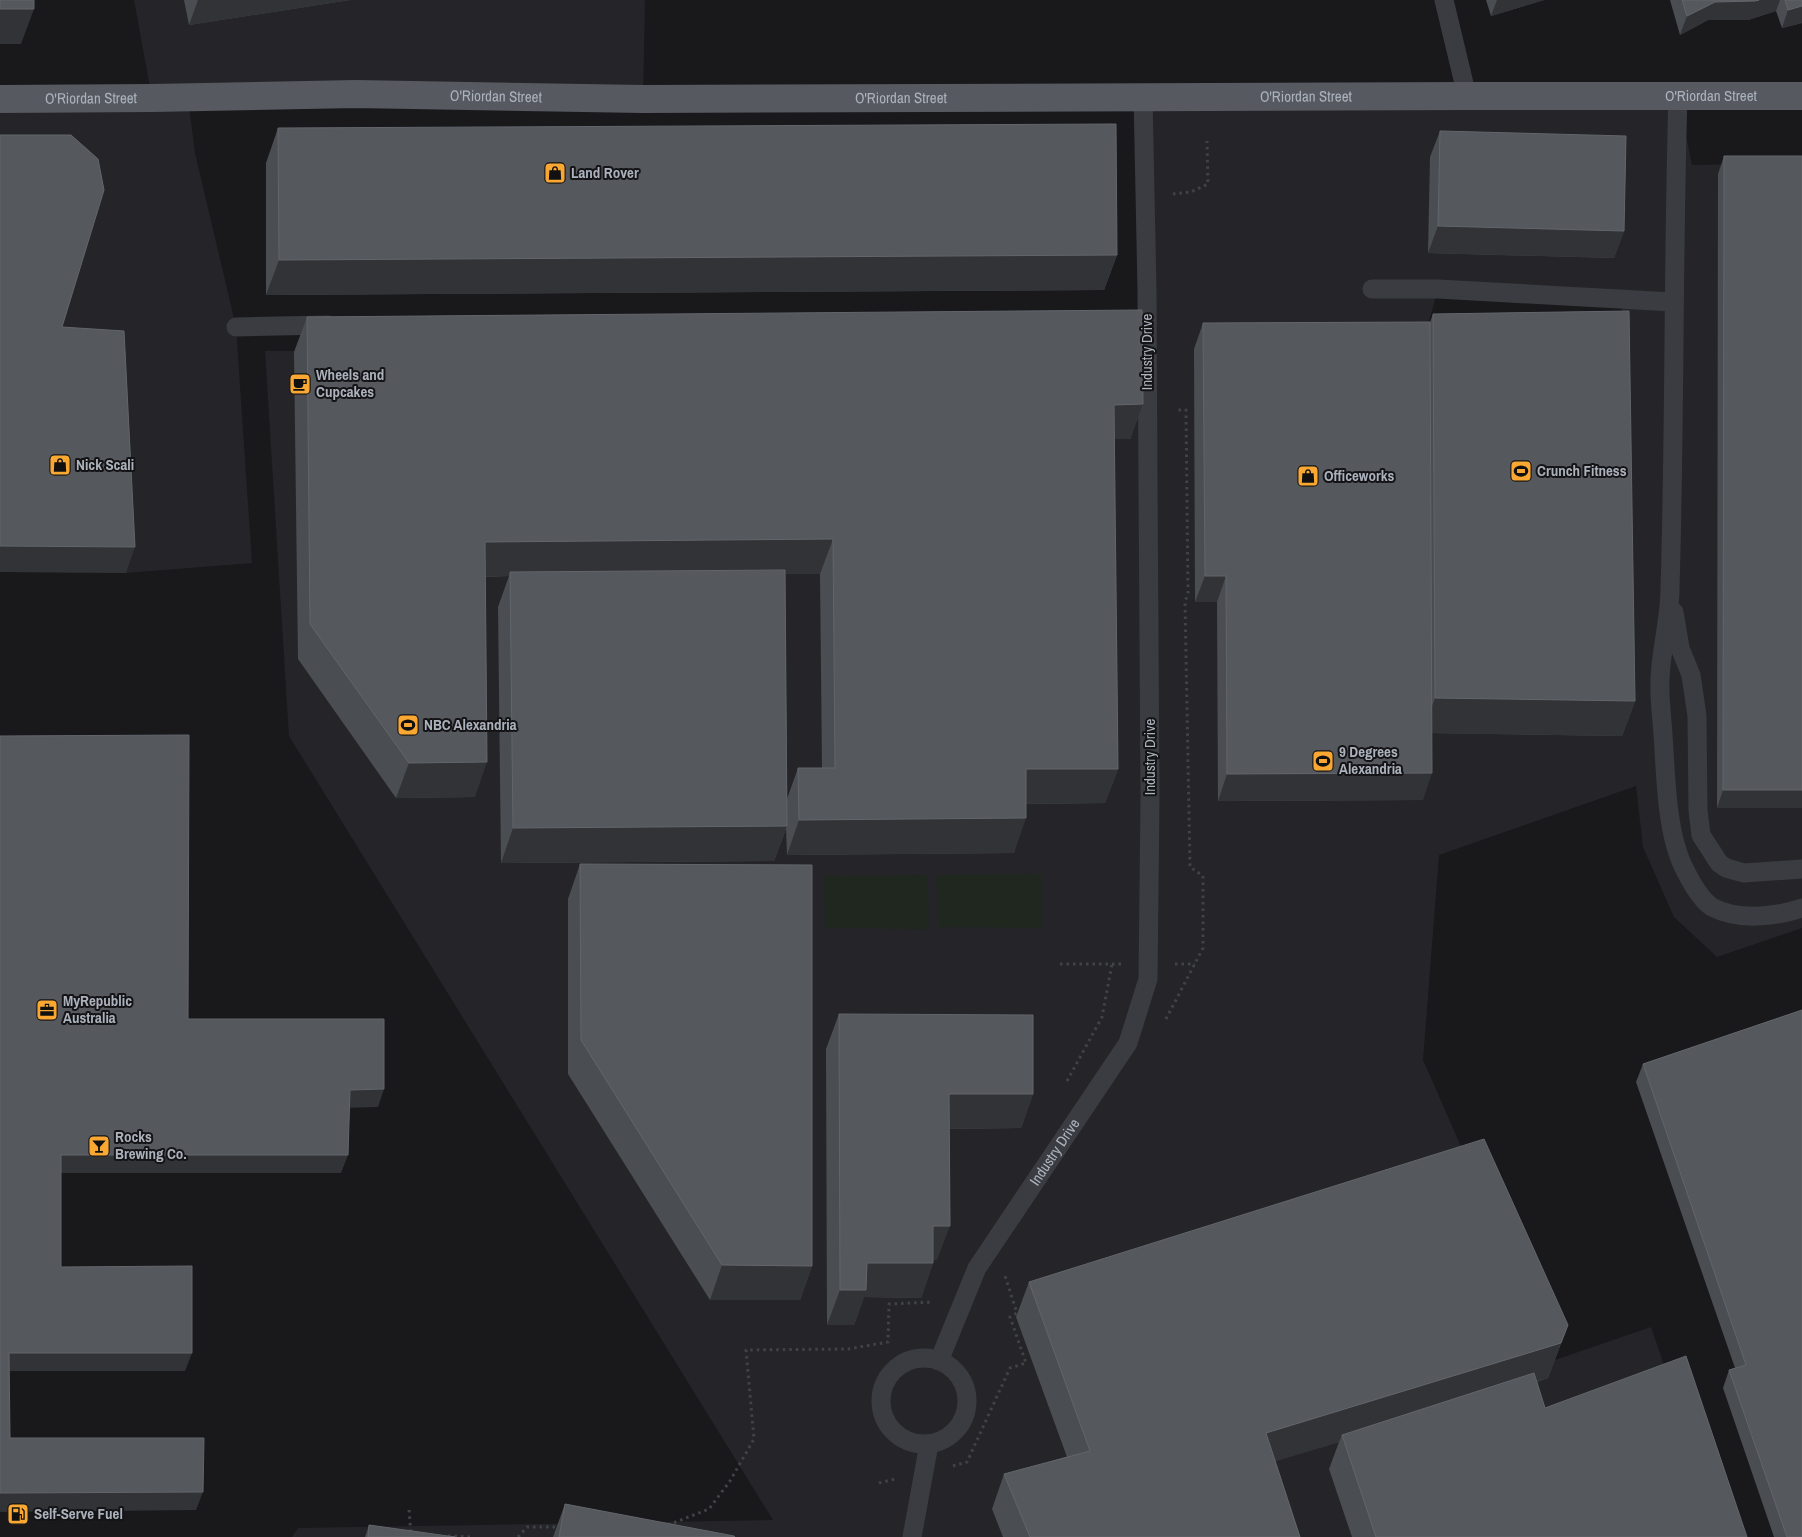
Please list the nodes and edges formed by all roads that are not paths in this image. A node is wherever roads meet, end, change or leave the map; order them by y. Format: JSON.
{"nodes":[{"id":1,"x":1444,"y":0,"type":"edge"},
{"id":2,"x":1678,"y":95,"type":"junction"},
{"id":3,"x":1143,"y":96,"type":"junction"},
{"id":4,"x":1467,"y":96,"type":"junction"},
{"id":5,"x":1802,"y":96,"type":"edge"},
{"id":6,"x":0,"y":99,"type":"edge"},
{"id":7,"x":1372,"y":289,"type":"dead end"},
{"id":8,"x":1673,"y":302,"type":"junction"},
{"id":9,"x":1146,"y":314,"type":"junction"},
{"id":10,"x":1127,"y":315,"type":"edge"},
{"id":11,"x":345,"y":325,"type":"edge"},
{"id":12,"x":236,"y":327,"type":"dead end"},
{"id":13,"x":1670,"y":591,"type":"junction"},
{"id":14,"x":1802,"y":869,"type":"edge"},
{"id":15,"x":1802,"y":908,"type":"edge"},
{"id":16,"x":939,"y":1361,"type":"junction"},
{"id":17,"x":929,"y":1444,"type":"junction"},
{"id":18,"x":912,"y":1537,"type":"edge"}],
"edges":[{"from":1,"to":4,"type":"lane"},
{"from":2,"to":4,"type":"main road","name":"O'Riordan Street"},
{"from":2,"to":5,"type":"main road","name":"O'Riordan Street"},
{"from":2,"to":8,"type":"lane"},
{"from":3,"to":4,"type":"main road","name":"O'Riordan Street"},
{"from":3,"to":6,"type":"main road","name":"O'Riordan Street"},
{"from":3,"to":9,"type":"lane","name":"Industry Drive"},
{"from":7,"to":8,"type":"lane"},
{"from":8,"to":13,"type":"lane"},
{"from":9,"to":10,"type":"lane"},
{"from":9,"to":16,"type":"lane","name":"Industry Drive"},
{"from":11,"to":12,"type":"lane"},
{"from":13,"to":14,"type":"lane"},
{"from":13,"to":15,"type":"lane"},
{"from":16,"to":17,"type":"lane"},
{"from":16,"to":17,"type":"lane"},
{"from":17,"to":18,"type":"lane"}]}
